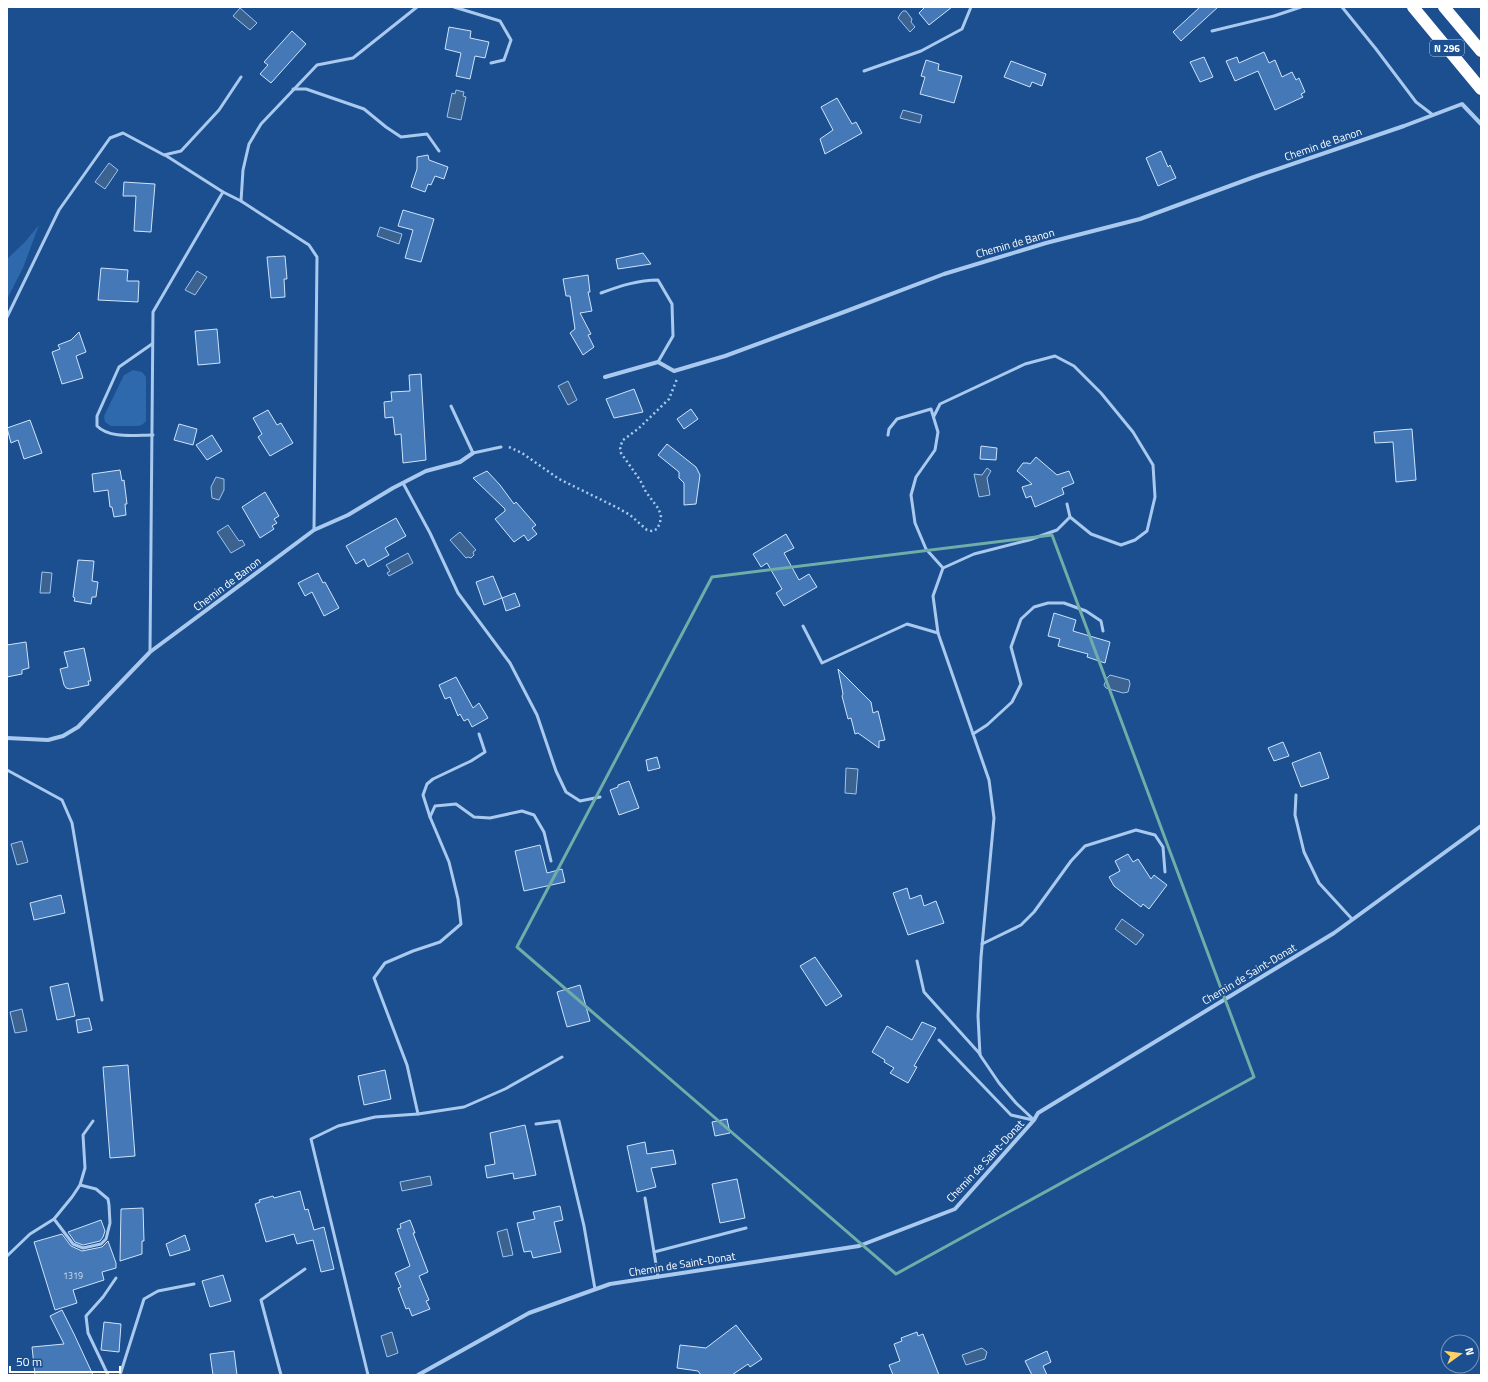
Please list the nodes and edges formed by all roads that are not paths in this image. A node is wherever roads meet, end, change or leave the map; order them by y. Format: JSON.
{"nodes":[{"id":1,"x":417,"y":7,"type":"edge"},
{"id":2,"x":454,"y":7,"type":"edge"},
{"id":3,"x":971,"y":7,"type":"edge"},
{"id":4,"x":1301,"y":7,"type":"edge"},
{"id":5,"x":1342,"y":7,"type":"edge"},
{"id":6,"x":1413,"y":7,"type":"edge"},
{"id":7,"x":1444,"y":7,"type":"edge"},
{"id":8,"x":1212,"y":31,"type":"dead end"},
{"id":9,"x":1481,"y":51,"type":"edge"},
{"id":10,"x":492,"y":64,"type":"dead end"},
{"id":11,"x":864,"y":71,"type":"dead end"},
{"id":12,"x":241,"y":77,"type":"dead end"},
{"id":13,"x":293,"y":89,"type":"junction"},
{"id":14,"x":1481,"y":89,"type":"edge"},
{"id":15,"x":1434,"y":115,"type":"junction"},
{"id":16,"x":1481,"y":124,"type":"edge"},
{"id":17,"x":439,"y":151,"type":"dead end"},
{"id":18,"x":164,"y":155,"type":"junction"},
{"id":19,"x":223,"y":192,"type":"junction"},
{"id":20,"x":241,"y":201,"type":"junction"},
{"id":21,"x":601,"y":293,"type":"dead end"},
{"id":22,"x":7,"y":317,"type":"edge"},
{"id":23,"x":152,"y":344,"type":"junction"},
{"id":24,"x":658,"y":362,"type":"junction"},
{"id":25,"x":605,"y":377,"type":"dead end"},
{"id":26,"x":451,"y":406,"type":"dead end"},
{"id":27,"x":934,"y":416,"type":"junction"},
{"id":28,"x":153,"y":434,"type":"junction"},
{"id":29,"x":888,"y":435,"type":"dead end"},
{"id":30,"x":501,"y":447,"type":"road end"},
{"id":31,"x":473,"y":453,"type":"junction"},
{"id":32,"x":403,"y":483,"type":"junction"},
{"id":33,"x":1067,"y":504,"type":"dead end"},
{"id":34,"x":1070,"y":517,"type":"junction"},
{"id":35,"x":314,"y":530,"type":"junction"},
{"id":36,"x":943,"y":568,"type":"junction"},
{"id":37,"x":803,"y":626,"type":"dead end"},
{"id":38,"x":1103,"y":631,"type":"dead end"},
{"id":39,"x":938,"y":633,"type":"junction"},
{"id":40,"x":150,"y":652,"type":"junction"},
{"id":41,"x":479,"y":734,"type":"dead end"},
{"id":42,"x":973,"y":734,"type":"junction"},
{"id":43,"x":7,"y":738,"type":"edge"},
{"id":44,"x":7,"y":770,"type":"edge"},
{"id":45,"x":1296,"y":795,"type":"dead end"},
{"id":46,"x":600,"y":797,"type":"dead end"},
{"id":47,"x":430,"y":817,"type":"junction"},
{"id":48,"x":1481,"y":826,"type":"edge"},
{"id":49,"x":551,"y":861,"type":"dead end"},
{"id":50,"x":1165,"y":872,"type":"dead end"},
{"id":51,"x":1352,"y":919,"type":"junction"},
{"id":52,"x":982,"y":944,"type":"junction"},
{"id":53,"x":917,"y":961,"type":"dead end"},
{"id":54,"x":102,"y":1000,"type":"dead end"},
{"id":55,"x":939,"y":1040,"type":"dead end"},
{"id":56,"x":980,"y":1055,"type":"junction"},
{"id":57,"x":562,"y":1057,"type":"dead end"},
{"id":58,"x":418,"y":1114,"type":"junction"},
{"id":59,"x":1034,"y":1120,"type":"junction"},
{"id":60,"x":93,"y":1121,"type":"dead end"},
{"id":61,"x":536,"y":1124,"type":"dead end"},
{"id":62,"x":80,"y":1185,"type":"junction"},
{"id":63,"x":645,"y":1198,"type":"dead end"},
{"id":64,"x":54,"y":1219,"type":"junction"},
{"id":65,"x":746,"y":1228,"type":"dead end"},
{"id":66,"x":654,"y":1252,"type":"junction"},
{"id":67,"x":7,"y":1256,"type":"edge"},
{"id":68,"x":305,"y":1268,"type":"dead end"},
{"id":69,"x":658,"y":1277,"type":"junction"},
{"id":70,"x":116,"y":1278,"type":"dead end"},
{"id":71,"x":194,"y":1284,"type":"dead end"},
{"id":72,"x":595,"y":1289,"type":"junction"},
{"id":73,"x":108,"y":1375,"type":"edge"},
{"id":74,"x":120,"y":1375,"type":"edge"},
{"id":75,"x":281,"y":1375,"type":"edge"},
{"id":76,"x":368,"y":1375,"type":"edge"},
{"id":77,"x":418,"y":1375,"type":"edge"}],
"edges":[{"from":1,"to":13,"type":"lane"},
{"from":2,"to":10,"type":"lane"},
{"from":3,"to":11,"type":"lane"},
{"from":4,"to":8,"type":"lane"},
{"from":5,"to":15,"type":"lane"},
{"from":6,"to":14,"type":"highway","number":"N 296"},
{"from":7,"to":9,"type":"highway","number":"N 296"},
{"from":12,"to":18,"type":"lane"},
{"from":13,"to":17,"type":"lane"},
{"from":13,"to":20,"type":"lane"},
{"from":15,"to":16,"type":"street","name":"Chemin de Banon"},
{"from":15,"to":24,"type":"street","name":"Chemin de Banon"},
{"from":18,"to":19,"type":"lane"},
{"from":18,"to":22,"type":"lane"},
{"from":19,"to":20,"type":"lane"},
{"from":19,"to":23,"type":"lane"},
{"from":20,"to":35,"type":"lane"},
{"from":21,"to":24,"type":"lane"},
{"from":23,"to":28,"type":"lane"},
{"from":23,"to":28,"type":"lane"},
{"from":24,"to":25,"type":"street"},
{"from":26,"to":31,"type":"lane"},
{"from":27,"to":29,"type":"lane"},
{"from":27,"to":34,"type":"lane"},
{"from":27,"to":36,"type":"lane"},
{"from":28,"to":40,"type":"lane"},
{"from":30,"to":31,"type":"lane"},
{"from":31,"to":32,"type":"street","name":"Chemin de Banon"},
{"from":32,"to":35,"type":"street","name":"Chemin de Banon"},
{"from":32,"to":46,"type":"lane"},
{"from":33,"to":34,"type":"lane"},
{"from":34,"to":36,"type":"lane"},
{"from":35,"to":40,"type":"street","name":"Chemin de Banon"},
{"from":36,"to":39,"type":"lane"},
{"from":37,"to":39,"type":"lane"},
{"from":38,"to":42,"type":"lane"},
{"from":39,"to":42,"type":"lane"},
{"from":40,"to":43,"type":"street","name":"Chemin de Banon"},
{"from":41,"to":47,"type":"lane"},
{"from":42,"to":52,"type":"lane"},
{"from":44,"to":54,"type":"lane"},
{"from":45,"to":51,"type":"lane"},
{"from":47,"to":49,"type":"lane"},
{"from":47,"to":58,"type":"lane"},
{"from":48,"to":51,"type":"street","name":"Chemin de Saint-Donat"},
{"from":50,"to":52,"type":"lane"},
{"from":51,"to":59,"type":"street","name":"Chemin de Saint-Donat"},
{"from":52,"to":56,"type":"lane"},
{"from":53,"to":56,"type":"lane"},
{"from":55,"to":59,"type":"lane"},
{"from":56,"to":59,"type":"lane"},
{"from":57,"to":58,"type":"lane"},
{"from":58,"to":76,"type":"lane"},
{"from":59,"to":69,"type":"street","name":"Chemin de Saint-Donat"},
{"from":60,"to":62,"type":"lane"},
{"from":61,"to":72,"type":"lane"},
{"from":62,"to":64,"type":"lane"},
{"from":62,"to":64,"type":"lane"},
{"from":63,"to":66,"type":"lane"},
{"from":64,"to":67,"type":"lane"},
{"from":65,"to":66,"type":"lane"},
{"from":66,"to":69,"type":"lane"},
{"from":68,"to":75,"type":"lane"},
{"from":69,"to":72,"type":"street","name":"Chemin de Saint-Donat"},
{"from":70,"to":73,"type":"lane"},
{"from":71,"to":74,"type":"lane"},
{"from":72,"to":77,"type":"street","name":"Chemin de Saint-Donat"}]}
